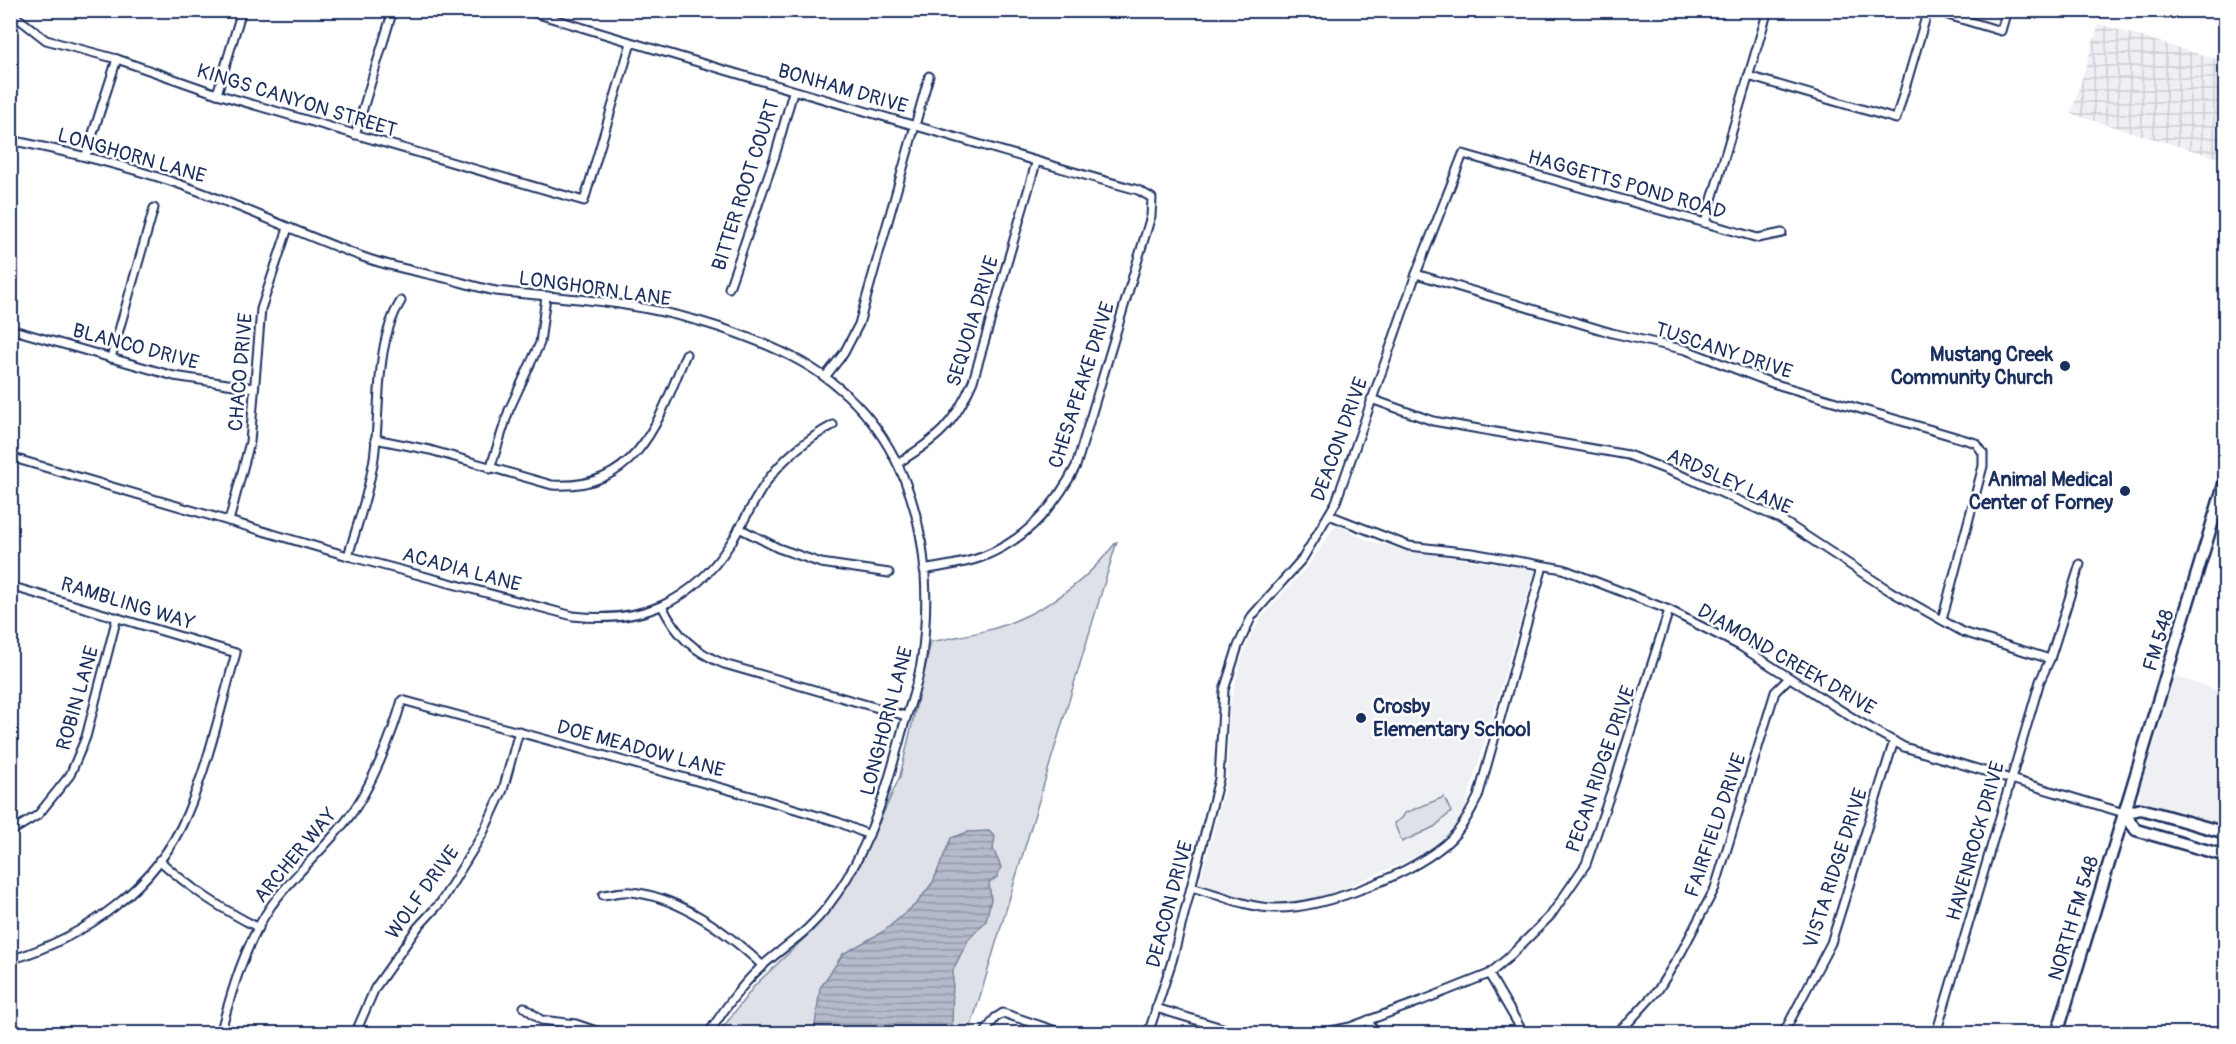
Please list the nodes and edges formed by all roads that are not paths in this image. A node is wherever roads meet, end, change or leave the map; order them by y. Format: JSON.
{"nodes":[{"id":1,"x":242,"y":10,"type":"edge"},
{"id":2,"x":393,"y":10,"type":"edge"},
{"id":3,"x":525,"y":10,"type":"edge"},
{"id":4,"x":1768,"y":10,"type":"edge"},
{"id":5,"x":1930,"y":10,"type":"edge"},
{"id":6,"x":2007,"y":10,"type":"edge"},
{"id":7,"x":10,"y":12,"type":"edge"},
{"id":8,"x":631,"y":43,"type":"junction"},
{"id":9,"x":117,"y":59,"type":"junction"},
{"id":10,"x":930,"y":76,"type":"dead end"},
{"id":11,"x":1748,"y":76,"type":"junction"},
{"id":12,"x":793,"y":92,"type":"junction"},
{"id":13,"x":217,"y":94,"type":"junction"},
{"id":14,"x":917,"y":126,"type":"junction"},
{"id":15,"x":355,"y":135,"type":"junction"},
{"id":16,"x":10,"y":140,"type":"edge"},
{"id":17,"x":1463,"y":154,"type":"joint"},
{"id":18,"x":86,"y":155,"type":"junction"},
{"id":19,"x":1036,"y":163,"type":"junction"},
{"id":20,"x":1152,"y":198,"type":"joint"},
{"id":21,"x":154,"y":208,"type":"dead end"},
{"id":22,"x":1705,"y":223,"type":"junction"},
{"id":23,"x":288,"y":228,"type":"junction"},
{"id":24,"x":1782,"y":233,"type":"dead end"},
{"id":25,"x":1416,"y":274,"type":"junction"},
{"id":26,"x":729,"y":288,"type":"dead end"},
{"id":27,"x":546,"y":296,"type":"junction"},
{"id":28,"x":400,"y":301,"type":"dead end"},
{"id":29,"x":10,"y":329,"type":"edge"},
{"id":30,"x":686,"y":354,"type":"dead end"},
{"id":31,"x":111,"y":358,"type":"junction"},
{"id":32,"x":825,"y":377,"type":"junction"},
{"id":33,"x":254,"y":388,"type":"junction"},
{"id":34,"x":1371,"y":399,"type":"junction"},
{"id":35,"x":833,"y":425,"type":"dead end"},
{"id":36,"x":375,"y":439,"type":"junction"},
{"id":37,"x":10,"y":457,"type":"edge"},
{"id":38,"x":898,"y":462,"type":"junction"},
{"id":39,"x":490,"y":469,"type":"junction"},
{"id":40,"x":2226,"y":478,"type":"edge"},
{"id":41,"x":1329,"y":515,"type":"junction"},
{"id":42,"x":229,"y":521,"type":"junction"},
{"id":43,"x":740,"y":528,"type":"junction"},
{"id":44,"x":348,"y":556,"type":"junction"},
{"id":45,"x":2080,"y":564,"type":"dead end"},
{"id":46,"x":1543,"y":566,"type":"junction"},
{"id":47,"x":924,"y":570,"type":"junction"},
{"id":48,"x":889,"y":573,"type":"dead end"},
{"id":49,"x":10,"y":586,"type":"edge"},
{"id":50,"x":662,"y":606,"type":"junction"},
{"id":51,"x":1669,"y":610,"type":"junction"},
{"id":52,"x":117,"y":617,"type":"junction"},
{"id":53,"x":1942,"y":620,"type":"junction"},
{"id":54,"x":2050,"y":659,"type":"junction"},
{"id":55,"x":1789,"y":678,"type":"junction"},
{"id":56,"x":402,"y":700,"type":"joint"},
{"id":57,"x":906,"y":716,"type":"junction"},
{"id":58,"x":519,"y":732,"type":"junction"},
{"id":59,"x":1894,"y":741,"type":"junction"},
{"id":60,"x":2011,"y":779,"type":"junction"},
{"id":61,"x":2124,"y":813,"type":"junction"},
{"id":62,"x":10,"y":832,"type":"edge"},
{"id":63,"x":2226,"y":833,"type":"edge"},
{"id":64,"x":869,"y":835,"type":"junction"},
{"id":65,"x":2226,"y":856,"type":"edge"},
{"id":66,"x":159,"y":860,"type":"junction"},
{"id":67,"x":1191,"y":886,"type":"junction"},
{"id":68,"x":603,"y":895,"type":"dead end"},
{"id":69,"x":259,"y":928,"type":"junction"},
{"id":70,"x":10,"y":960,"type":"edge"},
{"id":71,"x":763,"y":966,"type":"junction"},
{"id":72,"x":1489,"y":974,"type":"junction"},
{"id":73,"x":524,"y":1007,"type":"dead end"},
{"id":74,"x":1156,"y":1008,"type":"junction"},
{"id":75,"x":1368,"y":1020,"type":"junction"},
{"id":76,"x":220,"y":1034,"type":"edge"},
{"id":77,"x":355,"y":1034,"type":"edge"},
{"id":78,"x":605,"y":1034,"type":"edge"},
{"id":79,"x":708,"y":1034,"type":"edge"},
{"id":80,"x":984,"y":1034,"type":"edge"},
{"id":81,"x":1065,"y":1034,"type":"edge"},
{"id":82,"x":1148,"y":1034,"type":"edge"},
{"id":83,"x":1242,"y":1034,"type":"edge"},
{"id":84,"x":1317,"y":1034,"type":"edge"},
{"id":85,"x":1375,"y":1034,"type":"edge"},
{"id":86,"x":1524,"y":1034,"type":"edge"},
{"id":87,"x":1614,"y":1034,"type":"edge"},
{"id":88,"x":1783,"y":1034,"type":"edge"},
{"id":89,"x":1936,"y":1034,"type":"edge"},
{"id":90,"x":2057,"y":1034,"type":"edge"}],
"edges":[{"from":1,"to":13,"type":"street"},
{"from":2,"to":15,"type":"street"},
{"from":3,"to":8,"type":"street","name":"BONHAM DRIVE"},
{"from":4,"to":11,"type":"street"},
{"from":5,"to":6,"type":"street"},
{"from":5,"to":11,"type":"street"},
{"from":7,"to":9,"type":"street","name":"KINGS CANYON STREET"},
{"from":8,"to":12,"type":"street","name":"BONHAM DRIVE"},
{"from":8,"to":15,"type":"street","name":"KINGS CANYON STREET"},
{"from":9,"to":13,"type":"street","name":"KINGS CANYON STREET"},
{"from":9,"to":18,"type":"street"},
{"from":10,"to":14,"type":"street"},
{"from":11,"to":22,"type":"street"},
{"from":12,"to":14,"type":"street","name":"BONHAM DRIVE"},
{"from":12,"to":26,"type":"street","name":"BITTER ROOT COURT"},
{"from":13,"to":15,"type":"street","name":"KINGS CANYON STREET"},
{"from":14,"to":19,"type":"street","name":"BONHAM DRIVE"},
{"from":14,"to":32,"type":"street"},
{"from":16,"to":18,"type":"street","name":"LONGHORN LANE"},
{"from":17,"to":22,"type":"street","name":"HAGGETTS POND ROAD"},
{"from":17,"to":25,"type":"street","name":"DEACON DRIVE"},
{"from":18,"to":23,"type":"street","name":"LONGHORN LANE"},
{"from":19,"to":20,"type":"street","name":"BONHAM DRIVE"},
{"from":19,"to":38,"type":"street","name":"SEQUOIA DRIVE"},
{"from":20,"to":47,"type":"street","name":"CHESAPEAKE DRIVE"},
{"from":21,"to":31,"type":"street"},
{"from":22,"to":24,"type":"street","name":"HAGGETTS POND ROAD"},
{"from":23,"to":27,"type":"street","name":"LONGHORN LANE"},
{"from":23,"to":33,"type":"street","name":"CHACO DRIVE"},
{"from":25,"to":34,"type":"street","name":"DEACON DRIVE"},
{"from":25,"to":53,"type":"street","name":"TUSCANY DRIVE"},
{"from":27,"to":32,"type":"street","name":"LONGHORN LANE"},
{"from":27,"to":39,"type":"street"},
{"from":28,"to":36,"type":"street"},
{"from":29,"to":31,"type":"street","name":"BLANCO DRIVE"},
{"from":30,"to":39,"type":"street"},
{"from":31,"to":33,"type":"street","name":"BLANCO DRIVE"},
{"from":32,"to":38,"type":"street","name":"LONGHORN LANE"},
{"from":33,"to":42,"type":"street","name":"CHACO DRIVE"},
{"from":34,"to":41,"type":"street","name":"DEACON DRIVE"},
{"from":34,"to":53,"type":"street","name":"ARDSLEY LANE"},
{"from":35,"to":43,"type":"street","name":"ACADIA LANE"},
{"from":36,"to":39,"type":"street"},
{"from":36,"to":44,"type":"street"},
{"from":37,"to":42,"type":"street","name":"ACADIA LANE"},
{"from":38,"to":47,"type":"street","name":"LONGHORN LANE"},
{"from":40,"to":61,"type":"main road","name":"FM 548","number":"FM 548"},
{"from":41,"to":46,"type":"street","name":"DIAMOND CREEK DRIVE"},
{"from":41,"to":67,"type":"street","name":"DEACON DRIVE"},
{"from":42,"to":44,"type":"street","name":"ACADIA LANE"},
{"from":43,"to":48,"type":"street"},
{"from":43,"to":50,"type":"street","name":"ACADIA LANE"},
{"from":44,"to":50,"type":"street","name":"ACADIA LANE"},
{"from":45,"to":54,"type":"street","name":"HAVENROCK DRIVE"},
{"from":46,"to":51,"type":"street","name":"DIAMOND CREEK DRIVE"},
{"from":46,"to":67,"type":"street"},
{"from":47,"to":57,"type":"street","name":"LONGHORN LANE"},
{"from":49,"to":52,"type":"street","name":"RAMBLING WAY"},
{"from":50,"to":57,"type":"street"},
{"from":51,"to":55,"type":"street","name":"DIAMOND CREEK DRIVE"},
{"from":51,"to":72,"type":"street","name":"PECAN RIDGE DRIVE"},
{"from":52,"to":62,"type":"street","name":"ROBIN LANE"},
{"from":52,"to":66,"type":"street","name":"RAMBLING WAY"},
{"from":53,"to":54,"type":"street","name":"ARDSLEY LANE"},
{"from":54,"to":60,"type":"street","name":"HAVENROCK DRIVE"},
{"from":55,"to":59,"type":"street","name":"DIAMOND CREEK DRIVE"},
{"from":55,"to":87,"type":"street","name":"FAIRFIELD DRIVE"},
{"from":56,"to":58,"type":"street","name":"DOE MEADOW LANE"},
{"from":56,"to":69,"type":"street","name":"ARCHER WAY"},
{"from":57,"to":64,"type":"street","name":"LONGHORN LANE"},
{"from":58,"to":64,"type":"street","name":"DOE MEADOW LANE"},
{"from":58,"to":77,"type":"street","name":"WOLF DRIVE"},
{"from":59,"to":60,"type":"street","name":"DIAMOND CREEK DRIVE"},
{"from":59,"to":88,"type":"street","name":"VISTA RIDGE DRIVE"},
{"from":60,"to":61,"type":"street","name":"DIAMOND CREEK DRIVE"},
{"from":60,"to":89,"type":"street","name":"HAVENROCK DRIVE"},
{"from":61,"to":63,"type":"main road"},
{"from":61,"to":65,"type":"main road"},
{"from":61,"to":90,"type":"main road","name":"NORTH FM 548","number":"FM 548"},
{"from":64,"to":71,"type":"street","name":"LONGHORN LANE"},
{"from":66,"to":69,"type":"street"},
{"from":66,"to":70,"type":"street"},
{"from":67,"to":74,"type":"street","name":"DEACON DRIVE"},
{"from":68,"to":71,"type":"street"},
{"from":69,"to":76,"type":"street","name":"ARCHER WAY"},
{"from":71,"to":79,"type":"street","name":"LONGHORN LANE"},
{"from":72,"to":75,"type":"street","name":"PECAN RIDGE DRIVE"},
{"from":72,"to":86,"type":"street"},
{"from":73,"to":78,"type":"street"},
{"from":74,"to":82,"type":"street","name":"DEACON DRIVE"},
{"from":74,"to":83,"type":"street"},
{"from":75,"to":84,"type":"street","name":"PECAN RIDGE DRIVE"},
{"from":75,"to":85,"type":"street"},
{"from":80,"to":81,"type":"street"}]}
